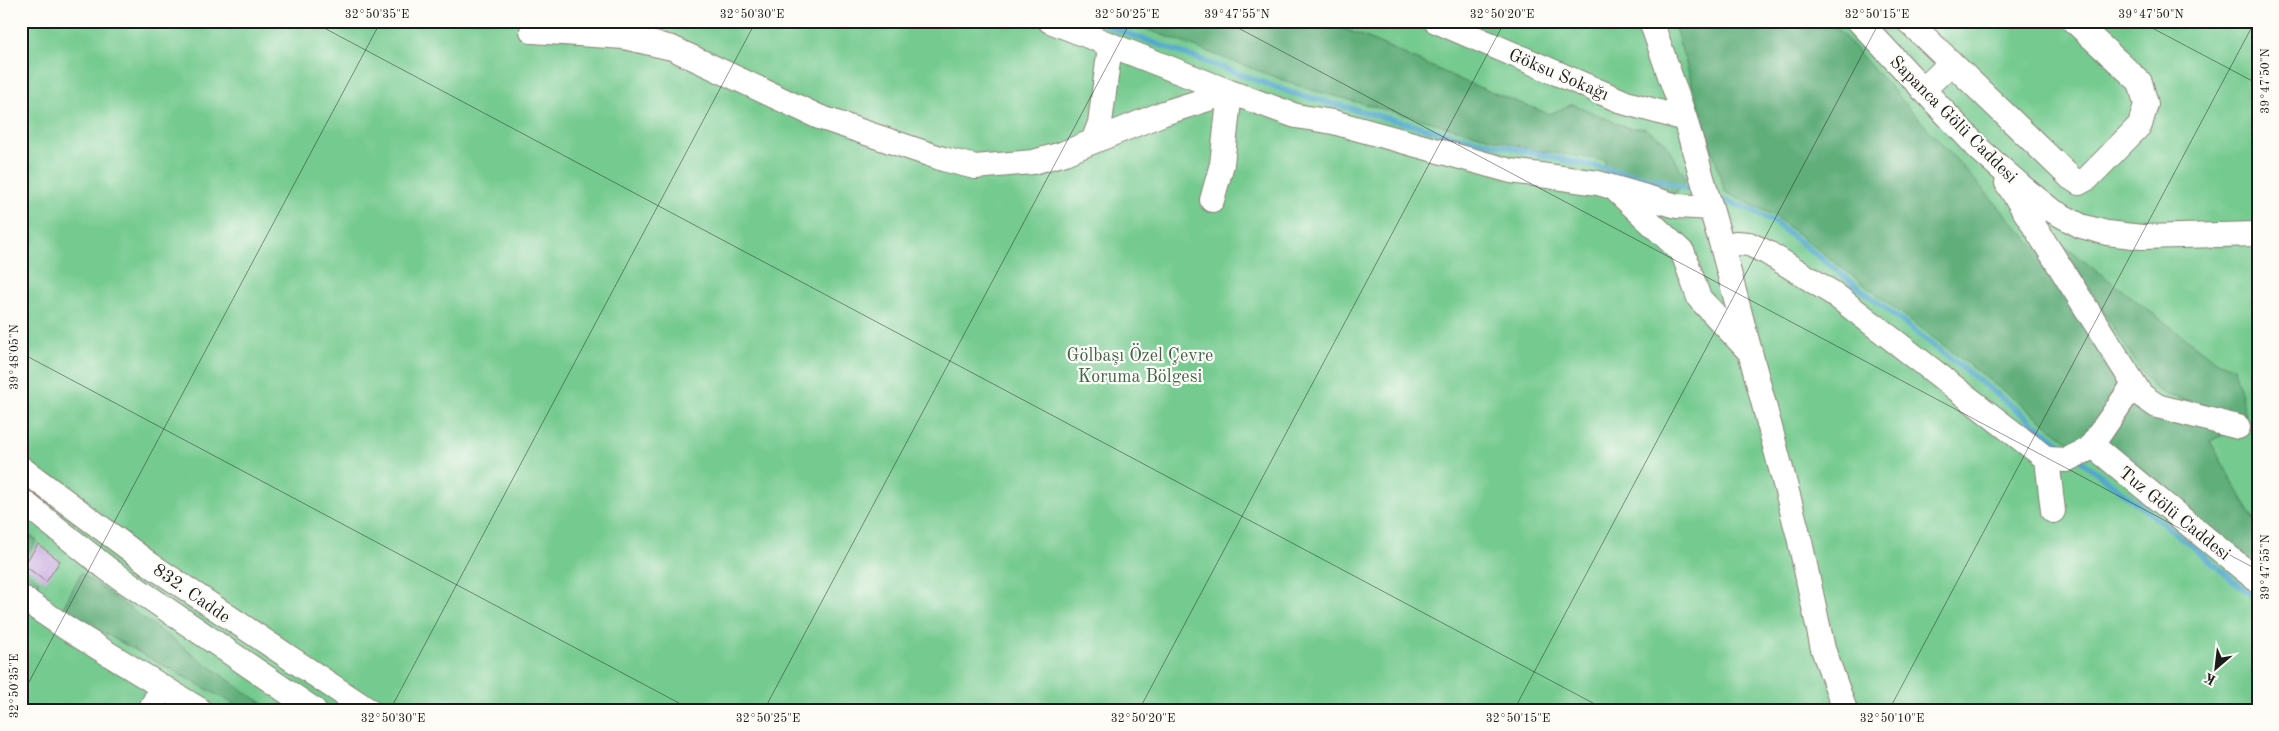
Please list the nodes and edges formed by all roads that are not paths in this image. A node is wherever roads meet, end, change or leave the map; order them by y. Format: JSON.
{"nodes":[{"id":1,"x":1050,"y":21,"type":"edge"},
{"id":2,"x":1436,"y":21,"type":"edge"},
{"id":3,"x":1651,"y":21,"type":"edge"},
{"id":4,"x":1859,"y":21,"type":"edge"},
{"id":5,"x":1908,"y":21,"type":"edge"},
{"id":6,"x":2074,"y":21,"type":"edge"},
{"id":7,"x":532,"y":31,"type":"dead end"},
{"id":8,"x":1110,"y":46,"type":"junction"},
{"id":9,"x":1951,"y":63,"type":"junction"},
{"id":10,"x":1923,"y":90,"type":"junction"},
{"id":11,"x":1230,"y":92,"type":"junction"},
{"id":12,"x":1684,"y":119,"type":"junction"},
{"id":13,"x":1093,"y":141,"type":"junction"},
{"id":14,"x":1995,"y":164,"type":"junction"},
{"id":15,"x":1614,"y":188,"type":"junction"},
{"id":16,"x":1212,"y":200,"type":"dead end"},
{"id":17,"x":1711,"y":208,"type":"junction"},
{"id":18,"x":2258,"y":234,"type":"edge"},
{"id":19,"x":1722,"y":246,"type":"junction"},
{"id":20,"x":1751,"y":353,"type":"junction"},
{"id":21,"x":2134,"y":384,"type":"junction"},
{"id":22,"x":2238,"y":427,"type":"dead end"},
{"id":23,"x":2072,"y":454,"type":"junction"},
{"id":24,"x":21,"y":468,"type":"edge"},
{"id":25,"x":21,"y":500,"type":"edge"},
{"id":26,"x":2052,"y":511,"type":"dead end"},
{"id":27,"x":2258,"y":581,"type":"edge"},
{"id":28,"x":21,"y":597,"type":"edge"},
{"id":29,"x":162,"y":687,"type":"junction"},
{"id":30,"x":150,"y":710,"type":"edge"},
{"id":31,"x":200,"y":710,"type":"edge"},
{"id":32,"x":314,"y":710,"type":"edge"},
{"id":33,"x":368,"y":710,"type":"edge"},
{"id":34,"x":1845,"y":710,"type":"edge"}],
"edges":[{"from":1,"to":8,"type":"street"},
{"from":2,"to":12,"type":"street","name":"Göksu Sokağı"},
{"from":3,"to":12,"type":"street"},
{"from":4,"to":10,"type":"street","name":"Sapanca Gölü Caddesi"},
{"from":5,"to":9,"type":"street"},
{"from":6,"to":9,"type":"street"},
{"from":7,"to":13,"type":"street"},
{"from":8,"to":11,"type":"street"},
{"from":8,"to":13,"type":"street"},
{"from":9,"to":10,"type":"street"},
{"from":10,"to":14,"type":"street","name":"Sapanca Gölü Caddesi"},
{"from":11,"to":13,"type":"street"},
{"from":11,"to":15,"type":"street"},
{"from":11,"to":16,"type":"street"},
{"from":12,"to":17,"type":"street"},
{"from":14,"to":18,"type":"street","name":"Sapanca Gölü Caddesi"},
{"from":14,"to":21,"type":"street"},
{"from":15,"to":17,"type":"street"},
{"from":15,"to":20,"type":"street"},
{"from":17,"to":19,"type":"street"},
{"from":19,"to":20,"type":"street"},
{"from":19,"to":23,"type":"street","name":"Tuz Gölü Caddesi"},
{"from":20,"to":34,"type":"street"},
{"from":21,"to":22,"type":"street"},
{"from":21,"to":23,"type":"street"},
{"from":23,"to":26,"type":"street"},
{"from":23,"to":27,"type":"street","name":"Tuz Gölü Caddesi"},
{"from":24,"to":33,"type":"street","name":"832. Cadde"},
{"from":25,"to":32,"type":"street","name":"832. Cadde"},
{"from":28,"to":29,"type":"street"},
{"from":29,"to":30,"type":"street"},
{"from":29,"to":31,"type":"street"}]}
